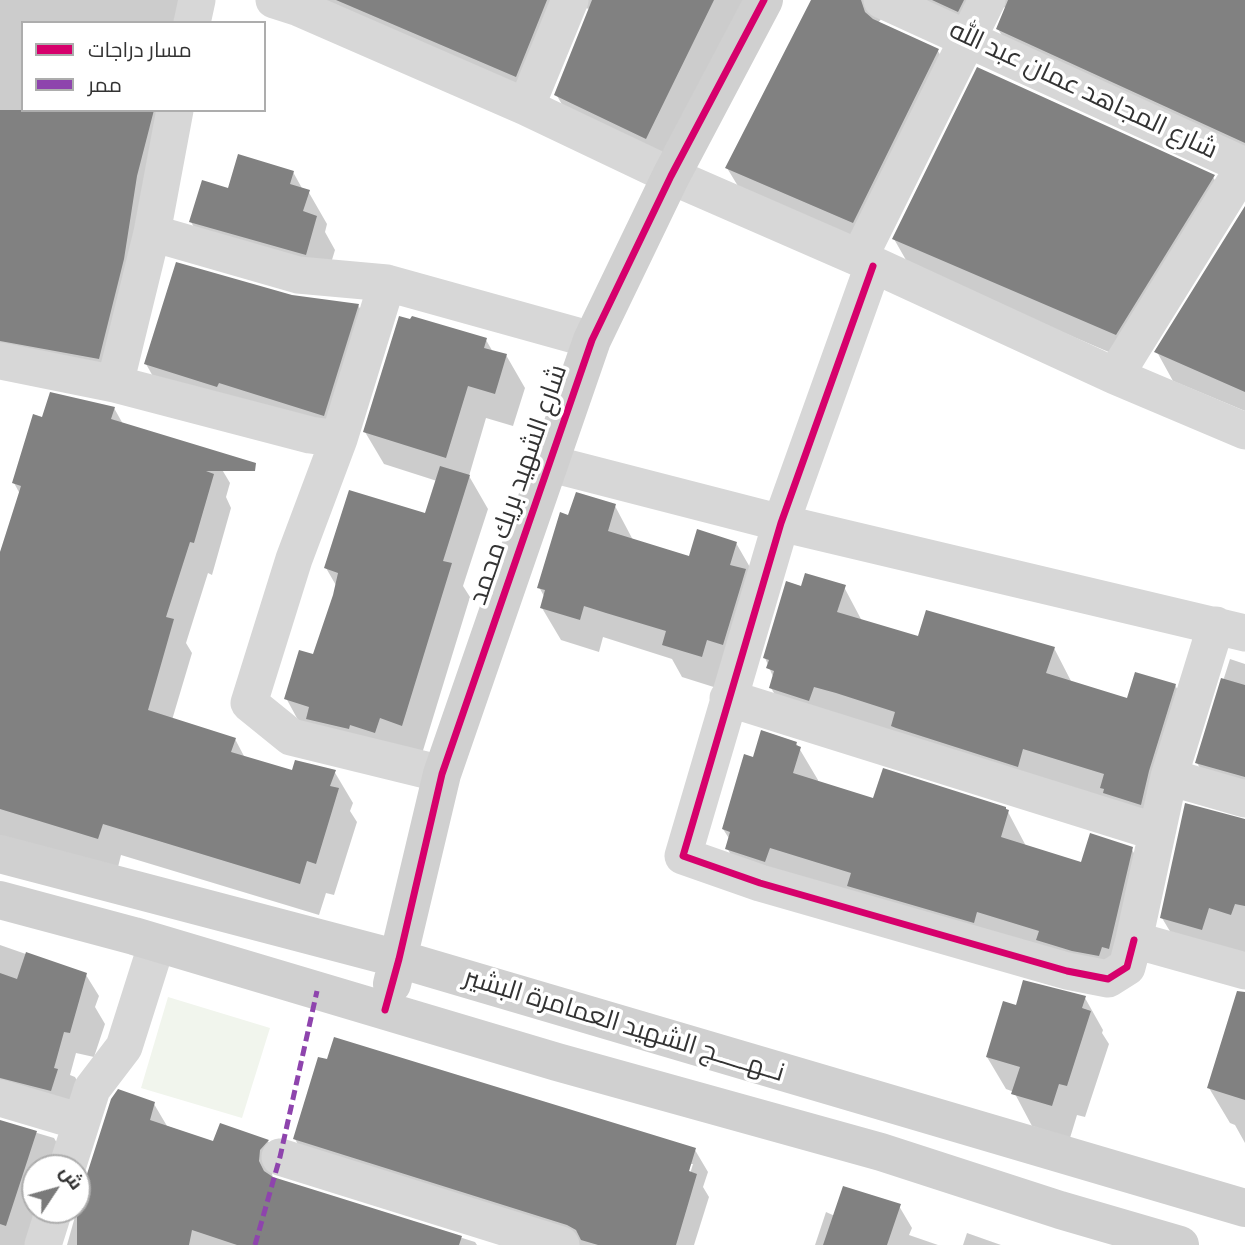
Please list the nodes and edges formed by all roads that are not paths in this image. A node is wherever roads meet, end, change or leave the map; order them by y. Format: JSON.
{"nodes":[{"id":1,"x":197,"y":0,"type":"edge"},
{"id":2,"x":274,"y":0,"type":"edge"},
{"id":3,"x":570,"y":0,"type":"edge"},
{"id":4,"x":764,"y":0,"type":"edge"},
{"id":5,"x":883,"y":0,"type":"edge"},
{"id":6,"x":987,"y":0,"type":"edge"},
{"id":7,"x":192,"y":21,"type":"edge"},
{"id":8,"x":967,"y":38,"type":"junction"},
{"id":9,"x":526,"y":107,"type":"junction"},
{"id":10,"x":175,"y":112,"type":"edge"},
{"id":11,"x":1245,"y":166,"type":"edge"},
{"id":12,"x":671,"y":176,"type":"junction"},
{"id":13,"x":152,"y":233,"type":"junction"},
{"id":14,"x":866,"y":262,"type":"junction"},
{"id":15,"x":387,"y":283,"type":"junction"},
{"id":16,"x":592,"y":340,"type":"junction"},
{"id":17,"x":0,"y":361,"type":"edge"},
{"id":18,"x":1115,"y":376,"type":"junction"},
{"id":19,"x":116,"y":384,"type":"junction"},
{"id":20,"x":1245,"y":431,"type":"edge"},
{"id":21,"x":339,"y":439,"type":"junction"},
{"id":22,"x":548,"y":463,"type":"junction"},
{"id":23,"x":781,"y":523,"type":"junction"},
{"id":24,"x":1231,"y":629,"type":"edge"},
{"id":25,"x":729,"y":698,"type":"junction"},
{"id":26,"x":442,"y":774,"type":"junction"},
{"id":27,"x":1169,"y":777,"type":"junction"},
{"id":28,"x":1245,"y":799,"type":"edge"},
{"id":29,"x":1156,"y":832,"type":"junction"},
{"id":30,"x":0,"y":854,"type":"edge"},
{"id":31,"x":0,"y":900,"type":"edge"},
{"id":32,"x":1134,"y":940,"type":"junction"},
{"id":33,"x":157,"y":943,"type":"junction"},
{"id":34,"x":399,"y":959,"type":"junction"},
{"id":35,"x":1245,"y":971,"type":"edge"},
{"id":36,"x":385,"y":1010,"type":"junction"},
{"id":37,"x":0,"y":1098,"type":"edge"},
{"id":38,"x":81,"y":1122,"type":"junction"},
{"id":39,"x":71,"y":1154,"type":"edge"},
{"id":40,"x":280,"y":1157,"type":"dead end"},
{"id":41,"x":1245,"y":1208,"type":"edge"},
{"id":42,"x":50,"y":1224,"type":"edge"},
{"id":43,"x":43,"y":1245,"type":"edge"},
{"id":44,"x":561,"y":1245,"type":"edge"},
{"id":45,"x":1180,"y":1245,"type":"edge"}],
"edges":[{"from":1,"to":7,"type":"street"},
{"from":2,"to":9,"type":"street"},
{"from":3,"to":9,"type":"street"},
{"from":4,"to":12,"type":"main road","name":"شارع الشهيد بريك محمد"},
{"from":5,"to":8,"type":"street","name":"شارع المجاهد عمان عبد الله"},
{"from":6,"to":8,"type":"street"},
{"from":8,"to":11,"type":"street","name":"شارع المجاهد عمان عبد الله"},
{"from":8,"to":14,"type":"street"},
{"from":9,"to":12,"type":"street"},
{"from":10,"to":13,"type":"street"},
{"from":11,"to":18,"type":"street"},
{"from":12,"to":14,"type":"street"},
{"from":12,"to":16,"type":"main road","name":"شارع الشهيد بريك محمد"},
{"from":13,"to":15,"type":"street"},
{"from":13,"to":19,"type":"street"},
{"from":14,"to":18,"type":"street"},
{"from":14,"to":23,"type":"street"},
{"from":15,"to":16,"type":"street"},
{"from":15,"to":21,"type":"street"},
{"from":16,"to":22,"type":"main road","name":"شارع الشهيد بريك محمد"},
{"from":17,"to":19,"type":"street"},
{"from":18,"to":20,"type":"street"},
{"from":19,"to":21,"type":"street"},
{"from":21,"to":26,"type":"street"},
{"from":22,"to":23,"type":"street"},
{"from":22,"to":26,"type":"main road","name":"شارع الشهيد بريك محمد"},
{"from":23,"to":24,"type":"street"},
{"from":23,"to":25,"type":"street"},
{"from":24,"to":27,"type":"street"},
{"from":25,"to":29,"type":"street"},
{"from":25,"to":32,"type":"street"},
{"from":26,"to":34,"type":"main road","name":"شارع الشهيد بريك محمد"},
{"from":27,"to":28,"type":"street"},
{"from":27,"to":29,"type":"street"},
{"from":29,"to":32,"type":"street"},
{"from":30,"to":34,"type":"main road","name":"نــهـــــج الشهيد العمامرة البشير"},
{"from":31,"to":33,"type":"main road","name":"نــهـــــج الشهيد العمامرة البشير"},
{"from":32,"to":35,"type":"street"},
{"from":33,"to":36,"type":"main road","name":"نــهـــــج الشهيد العمامرة البشير"},
{"from":33,"to":38,"type":"street"},
{"from":34,"to":36,"type":"main road","name":"شارع الشهيد بريك محمد"},
{"from":34,"to":41,"type":"main road","name":"نــهـــــج الشهيد العمامرة البشير"},
{"from":36,"to":45,"type":"main road","name":"نــهـــــج الشهيد العمامرة البشير"},
{"from":37,"to":38,"type":"street"},
{"from":38,"to":39,"type":"street"},
{"from":40,"to":44,"type":"street"},
{"from":42,"to":43,"type":"street"}]}
